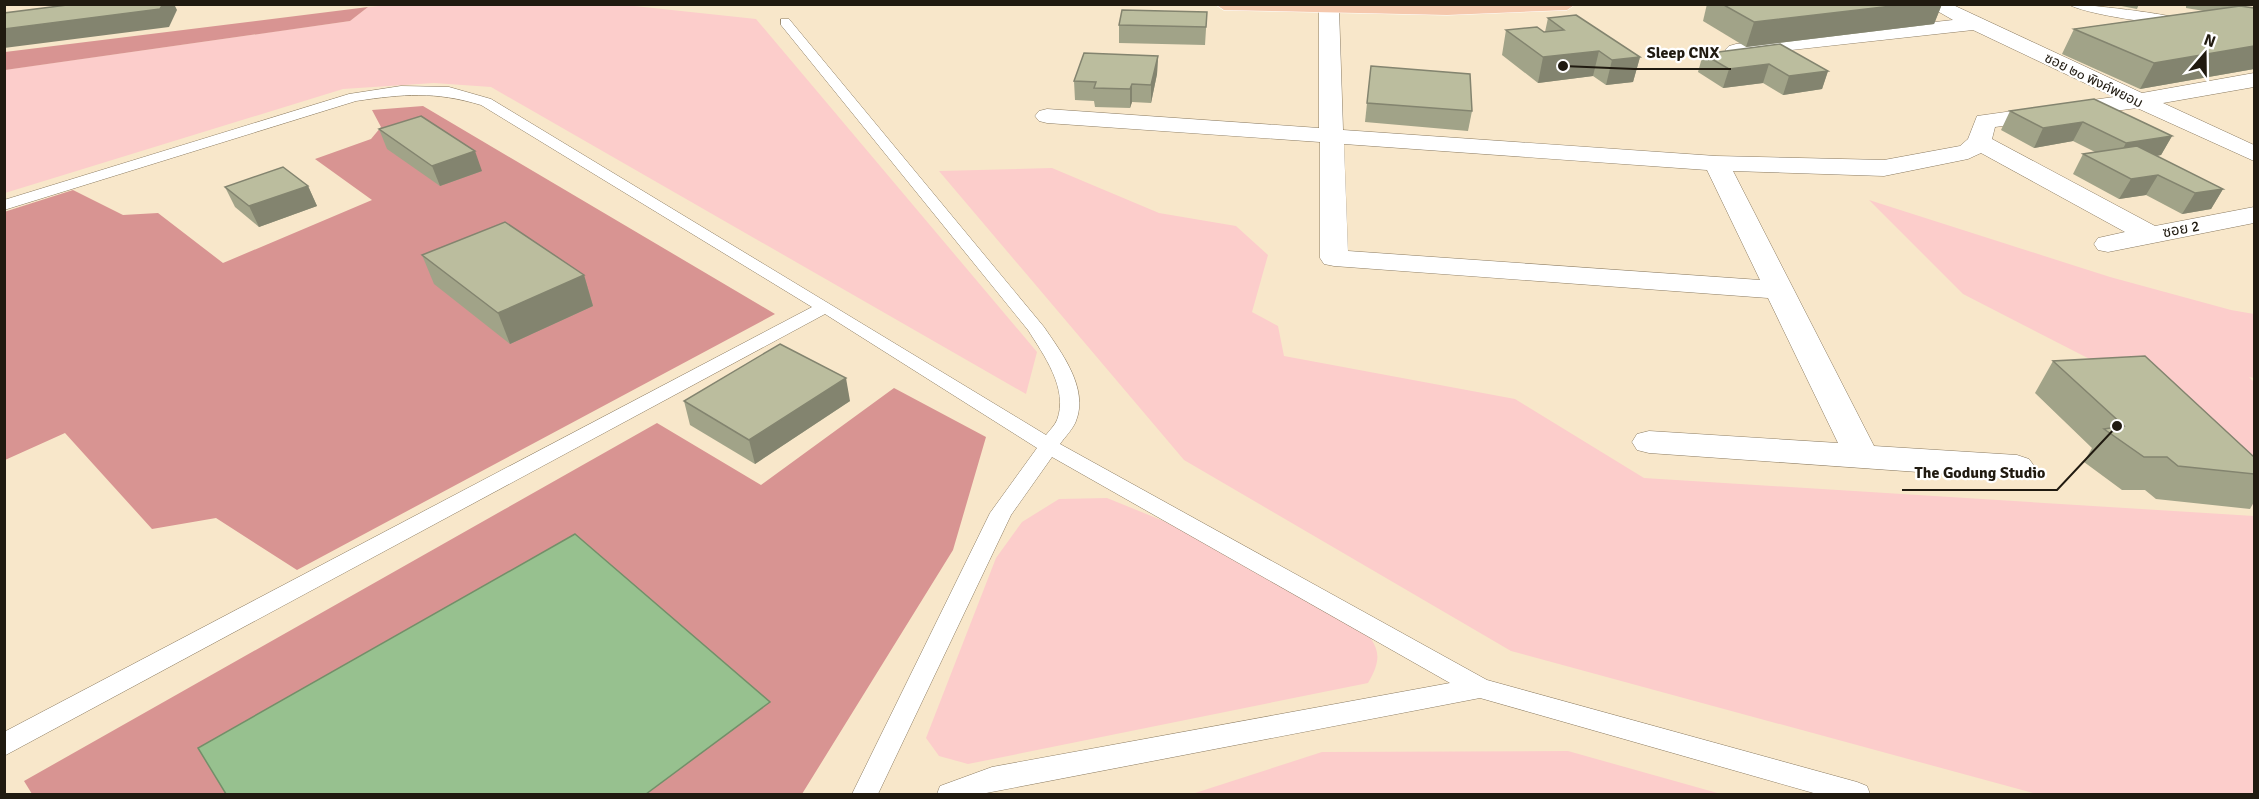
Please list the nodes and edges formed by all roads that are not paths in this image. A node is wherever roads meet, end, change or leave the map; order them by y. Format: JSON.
{"nodes":[{"id":1,"x":1224,"y":4,"type":"edge"},
{"id":2,"x":1568,"y":4,"type":"edge"},
{"id":3,"x":1934,"y":4,"type":"edge"},
{"id":4,"x":2073,"y":4,"type":"edge"},
{"id":5,"x":1329,"y":9,"type":"junction"},
{"id":6,"x":2193,"y":21,"type":"edge"},
{"id":7,"x":785,"y":22,"type":"dead end"},
{"id":8,"x":1976,"y":24,"type":"junction"},
{"id":9,"x":1726,"y":51,"type":"edge"},
{"id":10,"x":2254,"y":80,"type":"edge"},
{"id":11,"x":2135,"y":101,"type":"junction"},
{"id":12,"x":1047,"y":116,"type":"dead end"},
{"id":13,"x":1332,"y":138,"type":"junction"},
{"id":14,"x":1979,"y":142,"type":"junction"},
{"id":15,"x":2254,"y":154,"type":"edge"},
{"id":16,"x":1716,"y":163,"type":"junction"},
{"id":17,"x":4,"y":205,"type":"edge"},
{"id":18,"x":2254,"y":214,"type":"edge"},
{"id":19,"x":2150,"y":235,"type":"junction"},
{"id":20,"x":2108,"y":244,"type":"dead end"},
{"id":21,"x":1777,"y":290,"type":"junction"},
{"id":22,"x":825,"y":307,"type":"junction"},
{"id":23,"x":1649,"y":442,"type":"dead end"},
{"id":24,"x":1050,"y":447,"type":"junction"},
{"id":25,"x":1862,"y":457,"type":"junction"},
{"id":26,"x":2017,"y":467,"type":"dead end"},
{"id":27,"x":1480,"y":688,"type":"junction"},
{"id":28,"x":4,"y":746,"type":"edge"},
{"id":29,"x":865,"y":795,"type":"edge"},
{"id":30,"x":951,"y":795,"type":"edge"},
{"id":31,"x":1857,"y":795,"type":"edge"}],
"edges":[{"from":1,"to":5,"type":"main road"},
{"from":2,"to":5,"type":"main road"},
{"from":3,"to":8,"type":"street","name":"ซอย ๒๐ พิงค์พยอม"},
{"from":4,"to":6,"type":"lane"},
{"from":5,"to":13,"type":"street"},
{"from":7,"to":24,"type":"lane"},
{"from":8,"to":9,"type":"street"},
{"from":8,"to":11,"type":"street","name":"ซอย ๒๐ พิงค์พยอม"},
{"from":10,"to":11,"type":"street"},
{"from":11,"to":14,"type":"street"},
{"from":11,"to":15,"type":"street","name":"ซอย ๒๐ พิงค์พยอม"},
{"from":12,"to":13,"type":"street"},
{"from":13,"to":16,"type":"street"},
{"from":13,"to":21,"type":"street"},
{"from":14,"to":16,"type":"street"},
{"from":14,"to":19,"type":"street"},
{"from":16,"to":21,"type":"street"},
{"from":17,"to":22,"type":"lane"},
{"from":18,"to":19,"type":"street","name":"ซอย 2"},
{"from":19,"to":20,"type":"street","name":"ซอย 2"},
{"from":21,"to":25,"type":"street"},
{"from":22,"to":24,"type":"lane"},
{"from":22,"to":28,"type":"lane"},
{"from":23,"to":25,"type":"street"},
{"from":24,"to":27,"type":"lane"},
{"from":24,"to":29,"type":"lane"},
{"from":25,"to":26,"type":"street"},
{"from":27,"to":30,"type":"lane"},
{"from":27,"to":31,"type":"lane"}]}
